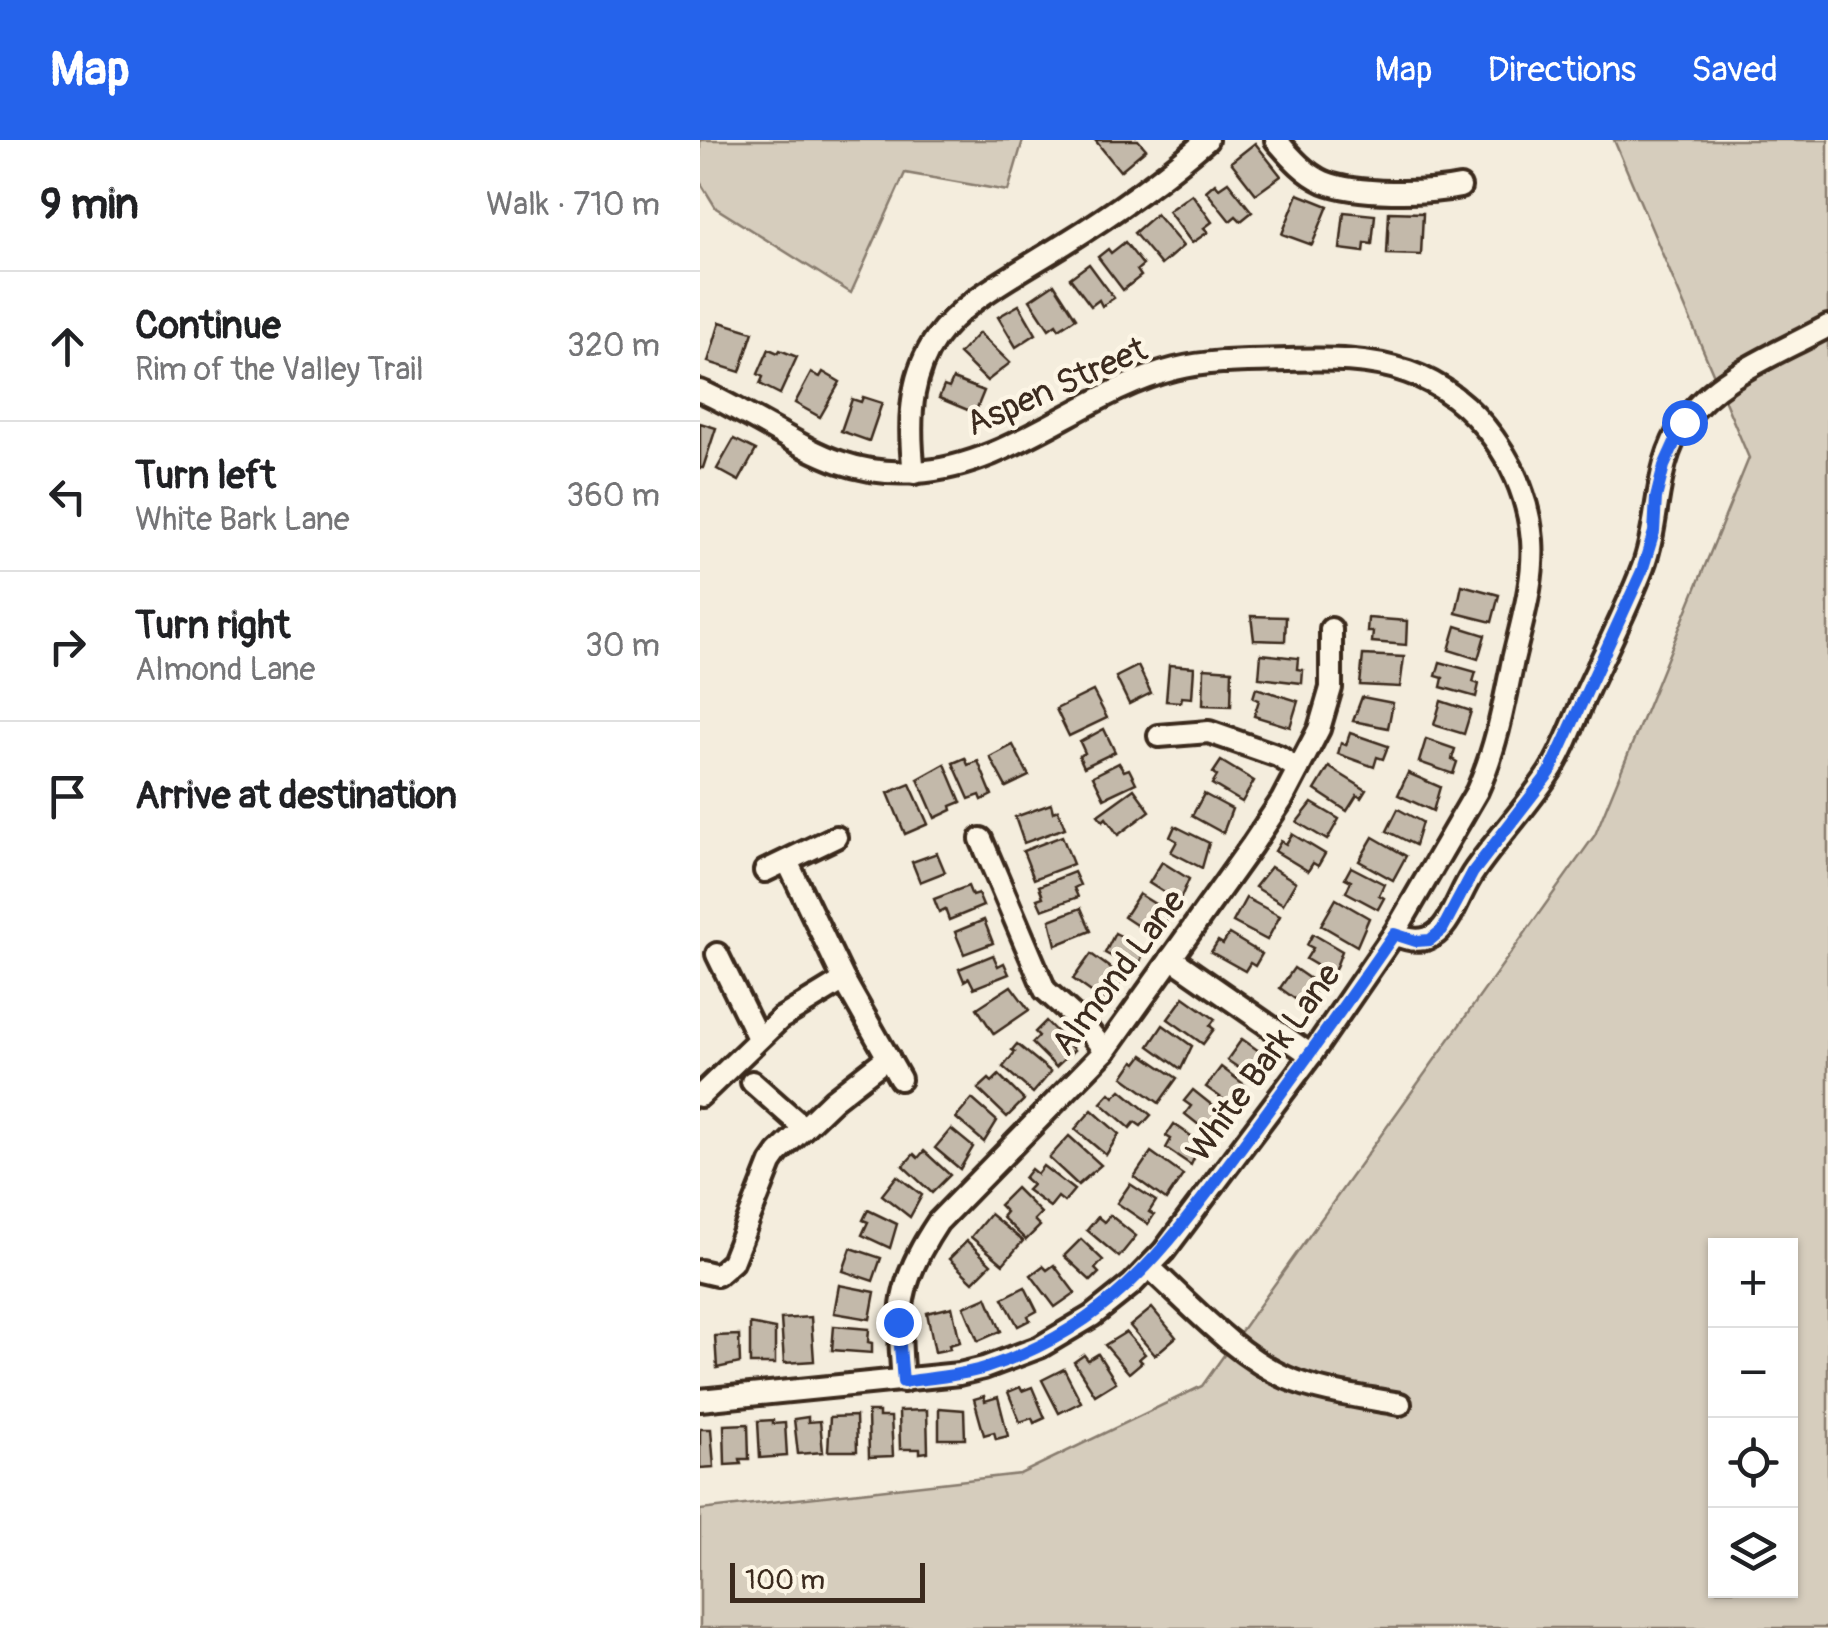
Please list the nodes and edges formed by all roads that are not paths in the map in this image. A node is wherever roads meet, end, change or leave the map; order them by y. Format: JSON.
{"nodes":[{"id":1,"x":1207,"y":140,"type":"edge"},
{"id":2,"x":1276,"y":140,"type":"edge"},
{"id":3,"x":1460,"y":187,"type":"dead end"},
{"id":4,"x":1828,"y":326,"type":"edge"},
{"id":5,"x":700,"y":391,"type":"edge"},
{"id":6,"x":1493,"y":438,"type":"joint"},
{"id":7,"x":914,"y":473,"type":"junction"},
{"id":8,"x":1330,"y":629,"type":"dead end"},
{"id":9,"x":1159,"y":736,"type":"dead end"},
{"id":10,"x":1298,"y":769,"type":"junction"},
{"id":11,"x":836,"y":837,"type":"dead end"},
{"id":12,"x":981,"y":839,"type":"dead end"},
{"id":13,"x":787,"y":861,"type":"junction"},
{"id":14,"x":765,"y":871,"type":"dead end"},
{"id":15,"x":1394,"y":934,"type":"junction"},
{"id":16,"x":717,"y":954,"type":"dead end"},
{"id":17,"x":1170,"y":958,"type":"junction"},
{"id":18,"x":844,"y":980,"type":"junction"},
{"id":19,"x":758,"y":1038,"type":"junction"},
{"id":20,"x":1106,"y":1051,"type":"junction"},
{"id":21,"x":1312,"y":1055,"type":"junction"},
{"id":22,"x":888,"y":1058,"type":"junction"},
{"id":23,"x":900,"y":1079,"type":"dead end"},
{"id":24,"x":752,"y":1082,"type":"dead end"},
{"id":25,"x":700,"y":1096,"type":"edge"},
{"id":26,"x":804,"y":1128,"type":"junction"},
{"id":27,"x":1148,"y":1267,"type":"junction"},
{"id":28,"x":700,"y":1271,"type":"edge"},
{"id":29,"x":903,"y":1382,"type":"junction"},
{"id":30,"x":700,"y":1400,"type":"edge"},
{"id":31,"x":1400,"y":1404,"type":"dead end"}],
"edges":[{"from":1,"to":7,"type":"street"},
{"from":2,"to":3,"type":"street"},
{"from":4,"to":15,"type":"street"},
{"from":5,"to":7,"type":"street","name":"Aspen Street"},
{"from":6,"to":7,"type":"street","name":"Aspen Street"},
{"from":6,"to":15,"type":"street","name":"White Bark Lane"},
{"from":8,"to":10,"type":"street","name":"Almond Lane"},
{"from":9,"to":10,"type":"street"},
{"from":10,"to":17,"type":"street","name":"Almond Lane"},
{"from":11,"to":13,"type":"street"},
{"from":12,"to":20,"type":"street"},
{"from":13,"to":14,"type":"street"},
{"from":13,"to":18,"type":"street"},
{"from":15,"to":21,"type":"street","name":"White Bark Lane"},
{"from":16,"to":19,"type":"street"},
{"from":17,"to":20,"type":"street","name":"Almond Lane"},
{"from":17,"to":21,"type":"street"},
{"from":18,"to":19,"type":"street"},
{"from":18,"to":22,"type":"street"},
{"from":19,"to":25,"type":"street"},
{"from":20,"to":29,"type":"street","name":"Almond Lane"},
{"from":21,"to":27,"type":"street","name":"White Bark Lane"},
{"from":22,"to":23,"type":"street"},
{"from":22,"to":26,"type":"street"},
{"from":24,"to":26,"type":"street"},
{"from":26,"to":28,"type":"street"},
{"from":27,"to":29,"type":"street","name":"White Bark Lane"},
{"from":27,"to":31,"type":"street"},
{"from":29,"to":30,"type":"street","name":"White Bark Lane"}]}
